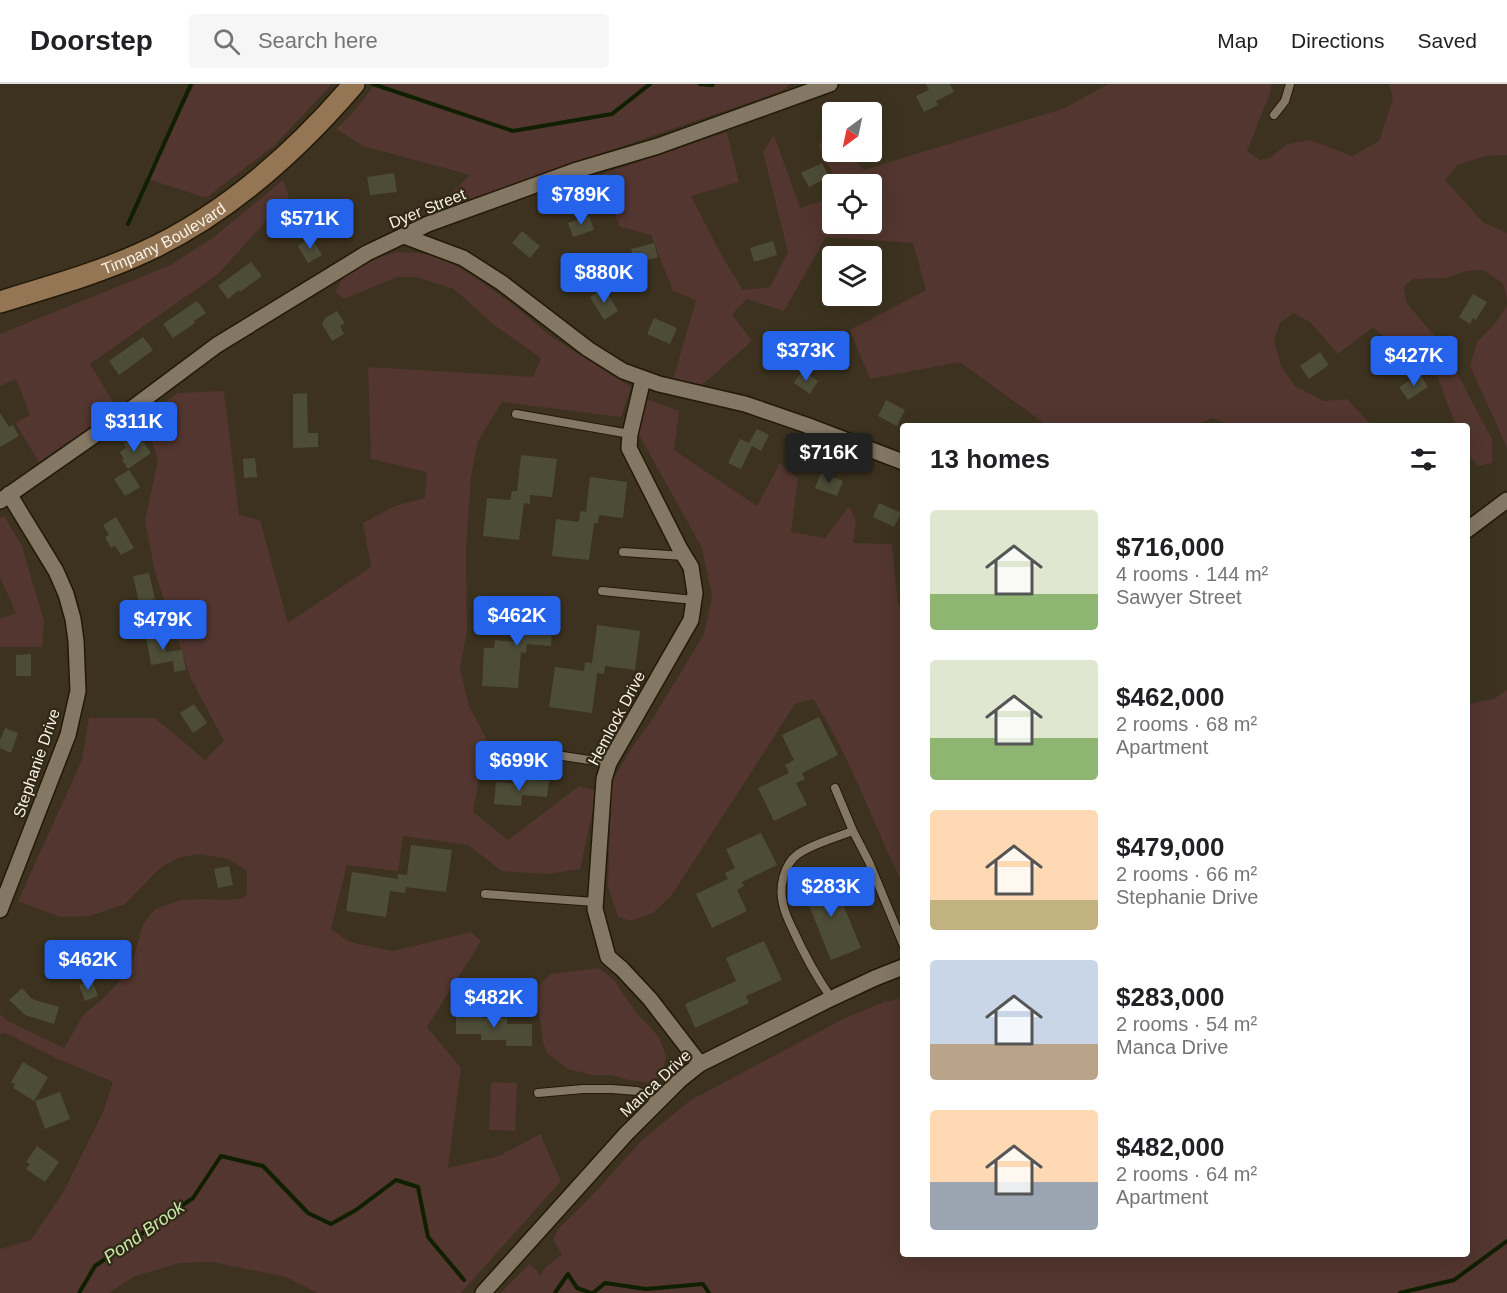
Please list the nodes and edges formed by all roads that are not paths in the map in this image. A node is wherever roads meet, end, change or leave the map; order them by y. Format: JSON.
{"nodes":[{"id":1,"x":354,"y":84,"type":"edge"},
{"id":2,"x":1290,"y":84,"type":"edge"},
{"id":3,"x":820,"y":86,"type":"edge"},
{"id":4,"x":1274,"y":115,"type":"dead end"},
{"id":5,"x":404,"y":236,"type":"junction"},
{"id":6,"x":0,"y":302,"type":"edge"},
{"id":7,"x":643,"y":379,"type":"junction"},
{"id":8,"x":516,"y":414,"type":"dead end"},
{"id":9,"x":630,"y":434,"type":"junction"},
{"id":10,"x":900,"y":461,"type":"edge"},
{"id":11,"x":4,"y":497,"type":"edge"},
{"id":12,"x":1507,"y":500,"type":"edge"},
{"id":13,"x":1470,"y":528,"type":"edge"},
{"id":14,"x":623,"y":552,"type":"dead end"},
{"id":15,"x":684,"y":556,"type":"junction"},
{"id":16,"x":602,"y":591,"type":"dead end"},
{"id":17,"x":694,"y":600,"type":"junction"},
{"id":18,"x":510,"y":748,"type":"dead end"},
{"id":19,"x":609,"y":763,"type":"junction"},
{"id":20,"x":835,"y":788,"type":"dead end"},
{"id":21,"x":853,"y":831,"type":"junction"},
{"id":22,"x":485,"y":894,"type":"dead end"},
{"id":23,"x":595,"y":902,"type":"junction"},
{"id":24,"x":0,"y":910,"type":"edge"},
{"id":25,"x":900,"y":937,"type":"edge"},
{"id":26,"x":900,"y":968,"type":"edge"},
{"id":27,"x":831,"y":998,"type":"junction"},
{"id":28,"x":700,"y":1064,"type":"junction"},
{"id":29,"x":538,"y":1093,"type":"dead end"},
{"id":30,"x":660,"y":1101,"type":"junction"},
{"id":31,"x":483,"y":1293,"type":"edge"}],
"edges":[{"from":1,"to":6,"type":"main road","name":"Timpany Boulevard"},
{"from":2,"to":4,"type":"lane"},
{"from":3,"to":5,"type":"street","name":"Dyer Street"},
{"from":5,"to":7,"type":"street"},
{"from":5,"to":11,"type":"street","name":"Dyer Street"},
{"from":7,"to":9,"type":"street","name":"Hemlock Drive"},
{"from":7,"to":10,"type":"street"},
{"from":8,"to":9,"type":"lane"},
{"from":9,"to":15,"type":"street","name":"Hemlock Drive"},
{"from":11,"to":24,"type":"street","name":"Stephanie Drive"},
{"from":12,"to":13,"type":"street"},
{"from":14,"to":15,"type":"lane"},
{"from":15,"to":17,"type":"street","name":"Hemlock Drive"},
{"from":16,"to":17,"type":"lane"},
{"from":17,"to":19,"type":"street","name":"Hemlock Drive"},
{"from":18,"to":19,"type":"lane"},
{"from":19,"to":23,"type":"street","name":"Hemlock Drive"},
{"from":20,"to":21,"type":"lane"},
{"from":21,"to":25,"type":"lane"},
{"from":21,"to":27,"type":"lane"},
{"from":22,"to":23,"type":"lane"},
{"from":23,"to":28,"type":"street","name":"Hemlock Drive"},
{"from":26,"to":27,"type":"street","name":"Manca Drive"},
{"from":27,"to":28,"type":"street","name":"Manca Drive"},
{"from":28,"to":30,"type":"street","name":"Manca Drive"},
{"from":29,"to":30,"type":"lane"},
{"from":30,"to":31,"type":"street","name":"Manca Drive"}]}
